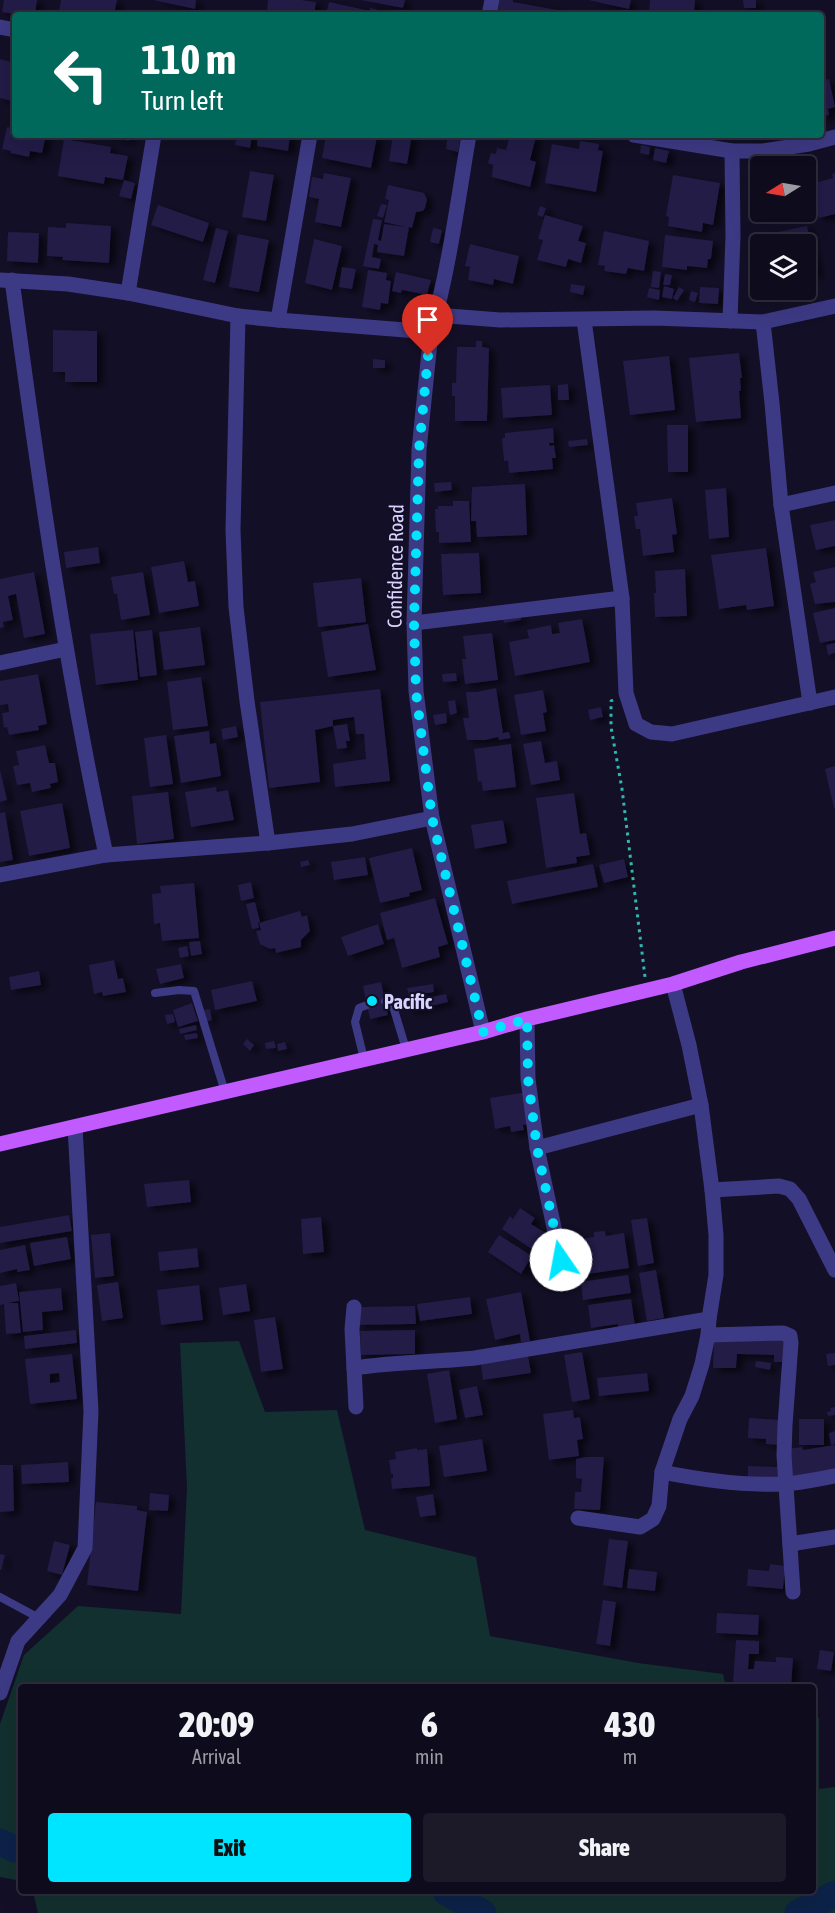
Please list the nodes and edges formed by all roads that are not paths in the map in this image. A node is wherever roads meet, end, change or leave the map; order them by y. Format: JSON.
{"nodes":[{"id":1,"x":835,"y":137,"type":"edge"},
{"id":2,"x":154,"y":138,"type":"edge"},
{"id":3,"x":309,"y":138,"type":"edge"},
{"id":4,"x":468,"y":138,"type":"edge"},
{"id":5,"x":652,"y":138,"type":"edge"},
{"id":6,"x":732,"y":151,"type":"junction"},
{"id":7,"x":6,"y":280,"type":"edge"},
{"id":8,"x":128,"y":293,"type":"junction"},
{"id":9,"x":835,"y":306,"type":"edge"},
{"id":10,"x":436,"y":315,"type":"junction"},
{"id":11,"x":238,"y":316,"type":"junction"},
{"id":12,"x":278,"y":320,"type":"junction"},
{"id":13,"x":584,"y":320,"type":"junction"},
{"id":14,"x":730,"y":321,"type":"junction"},
{"id":15,"x":763,"y":322,"type":"junction"},
{"id":16,"x":431,"y":332,"type":"junction"},
{"id":17,"x":835,"y":494,"type":"edge"},
{"id":18,"x":781,"y":505,"type":"junction"},
{"id":19,"x":622,"y":598,"type":"junction"},
{"id":20,"x":414,"y":623,"type":"junction"},
{"id":21,"x":66,"y":649,"type":"junction"},
{"id":22,"x":0,"y":663,"type":"edge"},
{"id":23,"x":835,"y":697,"type":"edge"},
{"id":24,"x":810,"y":703,"type":"junction"},
{"id":25,"x":432,"y":818,"type":"junction"},
{"id":26,"x":268,"y":843,"type":"junction"},
{"id":27,"x":106,"y":855,"type":"junction"},
{"id":28,"x":0,"y":875,"type":"edge"},
{"id":29,"x":835,"y":938,"type":"edge"},
{"id":30,"x":673,"y":984,"type":"junction"},
{"id":31,"x":155,"y":993,"type":"dead end"},
{"id":32,"x":385,"y":1001,"type":"dead end"},
{"id":33,"x":367,"y":1005,"type":"dead end"},
{"id":34,"x":527,"y":1019,"type":"junction"},
{"id":35,"x":483,"y":1032,"type":"junction"},
{"id":36,"x":406,"y":1049,"type":"junction"},
{"id":37,"x":364,"y":1059,"type":"junction"},
{"id":38,"x":225,"y":1092,"type":"junction"},
{"id":39,"x":701,"y":1105,"type":"junction"},
{"id":40,"x":75,"y":1127,"type":"junction"},
{"id":41,"x":0,"y":1144,"type":"edge"},
{"id":42,"x":537,"y":1148,"type":"junction"},
{"id":43,"x":712,"y":1190,"type":"junction"},
{"id":44,"x":561,"y":1260,"type":"dead end"},
{"id":45,"x":835,"y":1270,"type":"edge"},
{"id":46,"x":354,"y":1307,"type":"dead end"},
{"id":47,"x":709,"y":1319,"type":"junction"},
{"id":48,"x":708,"y":1335,"type":"junction"},
{"id":49,"x":354,"y":1368,"type":"junction"},
{"id":50,"x":356,"y":1407,"type":"dead end"},
{"id":51,"x":662,"y":1472,"type":"junction"},
{"id":52,"x":835,"y":1476,"type":"edge"},
{"id":53,"x":785,"y":1484,"type":"junction"},
{"id":54,"x":578,"y":1518,"type":"dead end"},
{"id":55,"x":835,"y":1537,"type":"edge"},
{"id":56,"x":790,"y":1544,"type":"junction"},
{"id":57,"x":793,"y":1592,"type":"dead end"},
{"id":58,"x":0,"y":1597,"type":"edge"},
{"id":59,"x":39,"y":1618,"type":"junction"},
{"id":60,"x":0,"y":1693,"type":"edge"}],
"edges":[{"from":1,"to":6,"type":"street"},
{"from":2,"to":8,"type":"street"},
{"from":3,"to":12,"type":"street"},
{"from":4,"to":10,"type":"street","name":"Confidence Road"},
{"from":5,"to":6,"type":"street"},
{"from":6,"to":14,"type":"street"},
{"from":7,"to":8,"type":"street"},
{"from":7,"to":21,"type":"street"},
{"from":8,"to":11,"type":"street"},
{"from":9,"to":15,"type":"street"},
{"from":10,"to":13,"type":"street"},
{"from":10,"to":16,"type":"street","name":"Confidence Road"},
{"from":11,"to":12,"type":"street"},
{"from":11,"to":26,"type":"street"},
{"from":12,"to":16,"type":"street"},
{"from":13,"to":14,"type":"street"},
{"from":13,"to":19,"type":"street"},
{"from":14,"to":15,"type":"street"},
{"from":15,"to":18,"type":"street"},
{"from":16,"to":20,"type":"street","name":"Confidence Road"},
{"from":17,"to":18,"type":"street"},
{"from":18,"to":24,"type":"street"},
{"from":19,"to":20,"type":"street"},
{"from":19,"to":24,"type":"street"},
{"from":20,"to":25,"type":"street","name":"Confidence Road"},
{"from":21,"to":22,"type":"street"},
{"from":21,"to":27,"type":"street"},
{"from":23,"to":24,"type":"street"},
{"from":25,"to":26,"type":"street"},
{"from":25,"to":35,"type":"street","name":"Confidence Road"},
{"from":26,"to":27,"type":"street"},
{"from":27,"to":28,"type":"street"},
{"from":29,"to":30,"type":"main road"},
{"from":30,"to":34,"type":"main road"},
{"from":30,"to":39,"type":"street"},
{"from":31,"to":38,"type":"lane"},
{"from":32,"to":36,"type":"lane"},
{"from":33,"to":37,"type":"lane"},
{"from":34,"to":35,"type":"main road"},
{"from":34,"to":42,"type":"street"},
{"from":35,"to":36,"type":"main road"},
{"from":36,"to":37,"type":"main road"},
{"from":37,"to":38,"type":"main road"},
{"from":38,"to":40,"type":"main road"},
{"from":39,"to":42,"type":"street"},
{"from":39,"to":43,"type":"street"},
{"from":40,"to":41,"type":"main road"},
{"from":40,"to":59,"type":"street"},
{"from":42,"to":44,"type":"street"},
{"from":43,"to":45,"type":"street"},
{"from":43,"to":47,"type":"street"},
{"from":46,"to":49,"type":"street"},
{"from":47,"to":48,"type":"street"},
{"from":47,"to":49,"type":"street"},
{"from":48,"to":51,"type":"street"},
{"from":48,"to":53,"type":"street"},
{"from":49,"to":50,"type":"street"},
{"from":51,"to":53,"type":"street"},
{"from":51,"to":54,"type":"street"},
{"from":52,"to":53,"type":"street"},
{"from":53,"to":56,"type":"street"},
{"from":55,"to":56,"type":"street"},
{"from":56,"to":57,"type":"street"},
{"from":58,"to":59,"type":"lane"},
{"from":59,"to":60,"type":"street"}]}
